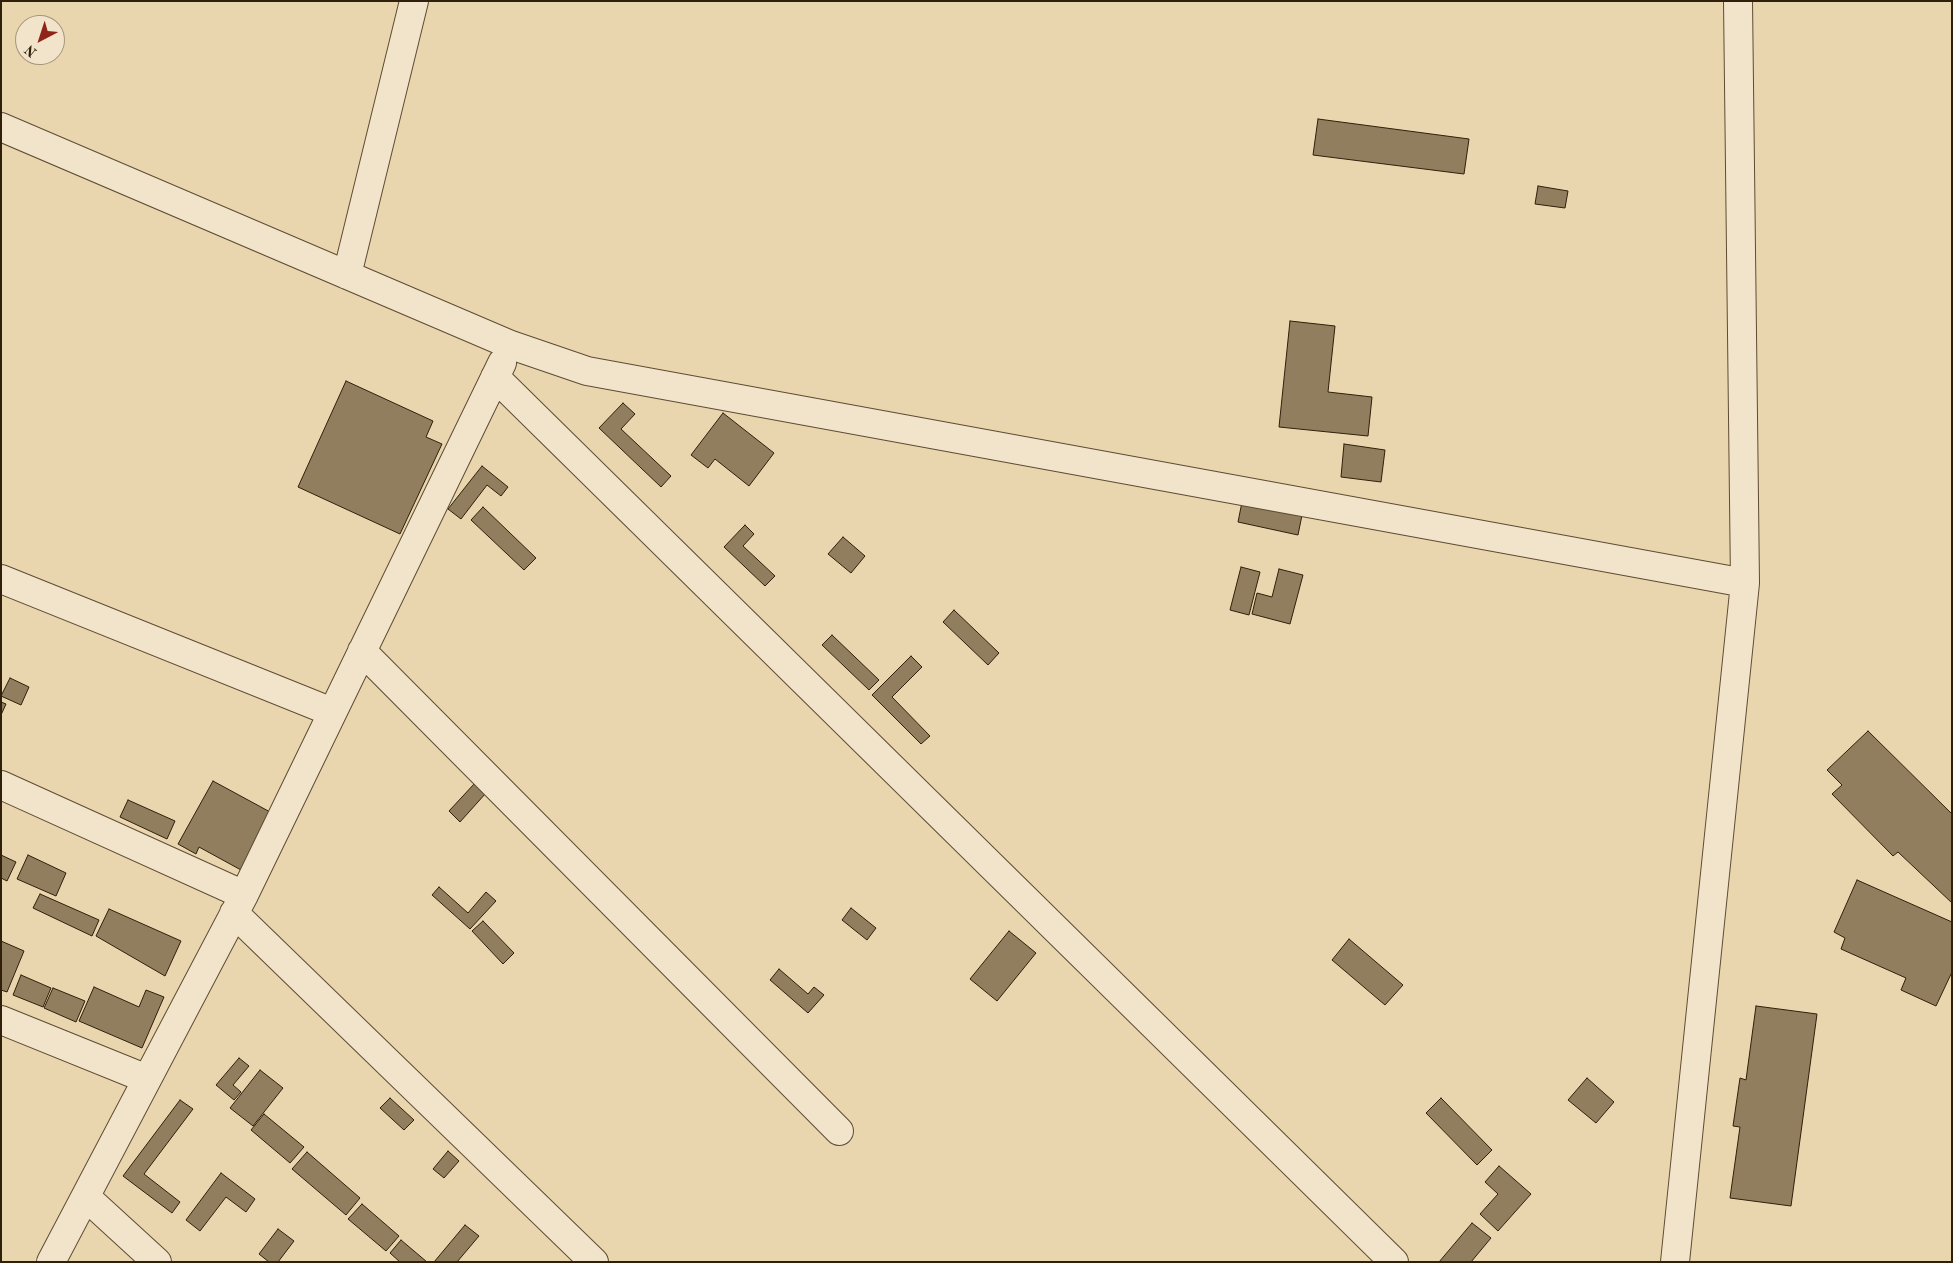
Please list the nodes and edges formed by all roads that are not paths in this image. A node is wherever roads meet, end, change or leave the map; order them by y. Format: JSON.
{"nodes":[{"id":1,"x":414,"y":1,"type":"edge"},
{"id":2,"x":1738,"y":1,"type":"edge"},
{"id":3,"x":1,"y":128,"type":"edge"},
{"id":4,"x":346,"y":275,"type":"junction"},
{"id":5,"x":511,"y":345,"type":"junction"},
{"id":6,"x":495,"y":377,"type":"junction"},
{"id":7,"x":1,"y":579,"type":"edge"},
{"id":8,"x":1745,"y":583,"type":"junction"},
{"id":9,"x":362,"y":651,"type":"junction"},
{"id":10,"x":332,"y":712,"type":"junction"},
{"id":11,"x":1,"y":785,"type":"edge"},
{"id":12,"x":239,"y":904,"type":"junction"},
{"id":13,"x":1,"y":1020,"type":"edge"},
{"id":14,"x":147,"y":1079,"type":"junction"},
{"id":15,"x":839,"y":1131,"type":"dead end"},
{"id":16,"x":86,"y":1197,"type":"junction"},
{"id":17,"x":51,"y":1262,"type":"edge"},
{"id":18,"x":157,"y":1262,"type":"edge"},
{"id":19,"x":594,"y":1262,"type":"edge"},
{"id":20,"x":1394,"y":1262,"type":"edge"},
{"id":21,"x":1675,"y":1262,"type":"edge"}],
"edges":[{"from":1,"to":4,"type":"street"},
{"from":2,"to":8,"type":"street"},
{"from":3,"to":4,"type":"street"},
{"from":4,"to":5,"type":"street"},
{"from":5,"to":6,"type":"street"},
{"from":5,"to":8,"type":"street"},
{"from":6,"to":9,"type":"street"},
{"from":6,"to":20,"type":"street"},
{"from":7,"to":10,"type":"street"},
{"from":8,"to":21,"type":"street"},
{"from":9,"to":10,"type":"street"},
{"from":9,"to":15,"type":"street"},
{"from":10,"to":12,"type":"street"},
{"from":11,"to":12,"type":"street"},
{"from":12,"to":14,"type":"street"},
{"from":12,"to":19,"type":"street"},
{"from":13,"to":14,"type":"street"},
{"from":14,"to":16,"type":"street"},
{"from":16,"to":17,"type":"street"},
{"from":16,"to":18,"type":"street"}]}
